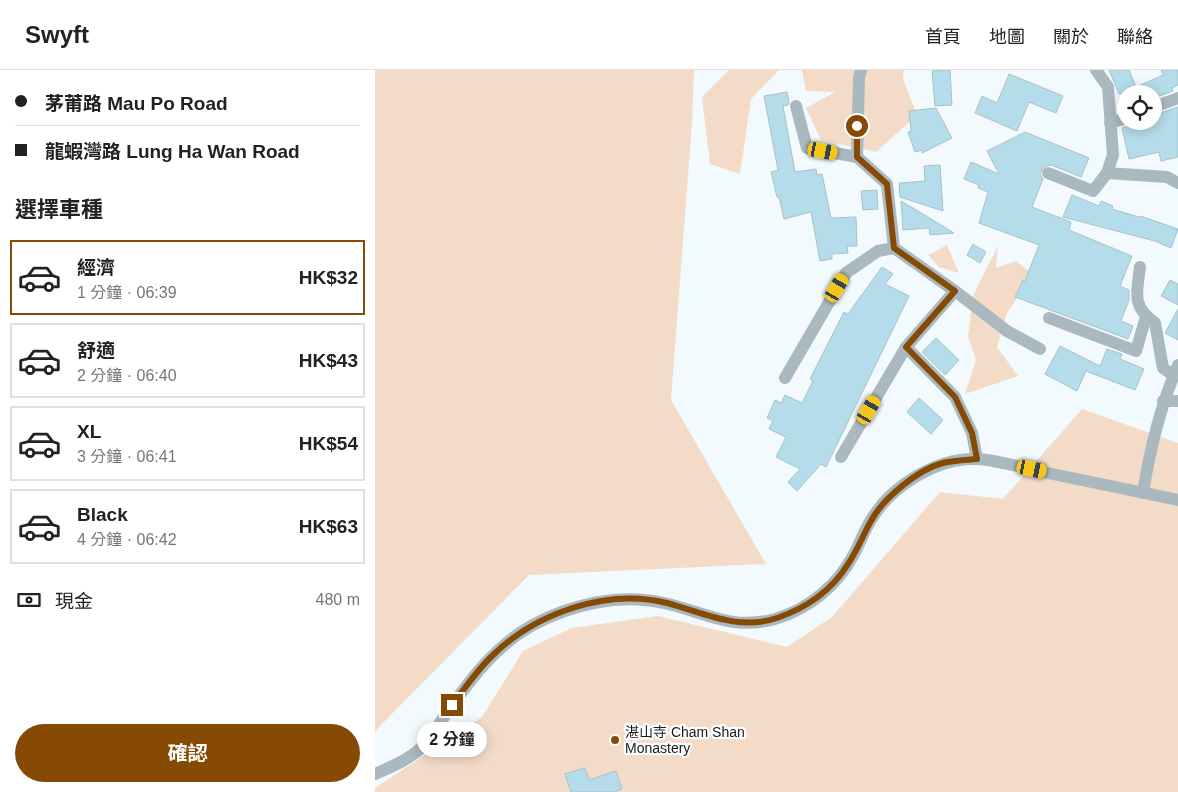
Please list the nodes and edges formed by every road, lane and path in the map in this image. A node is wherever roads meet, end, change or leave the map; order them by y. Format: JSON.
{"nodes":[{"id":1,"x":861,"y":70,"type":"edge"},
{"id":2,"x":1095,"y":70,"type":"edge"},
{"id":3,"x":1178,"y":98,"type":"edge"},
{"id":4,"x":1162,"y":104,"type":"edge"},
{"id":5,"x":796,"y":106,"type":"dead end"},
{"id":6,"x":1117,"y":122,"type":"edge"},
{"id":7,"x":1111,"y":124,"type":"junction"},
{"id":8,"x":857,"y":157,"type":"junction"},
{"id":9,"x":1048,"y":173,"type":"dead end"},
{"id":10,"x":1107,"y":173,"type":"junction"},
{"id":11,"x":1178,"y":183,"type":"edge"},
{"id":12,"x":894,"y":248,"type":"junction"},
{"id":13,"x":1140,"y":267,"type":"dead end"},
{"id":14,"x":955,"y":291,"type":"junction"},
{"id":15,"x":1146,"y":317,"type":"junction"},
{"id":16,"x":1049,"y":318,"type":"dead end"},
{"id":17,"x":906,"y":347,"type":"junction"},
{"id":18,"x":1040,"y":349,"type":"dead end"},
{"id":19,"x":1176,"y":370,"type":"edge"},
{"id":20,"x":785,"y":378,"type":"dead end"},
{"id":21,"x":1163,"y":401,"type":"junction"},
{"id":22,"x":1178,"y":401,"type":"edge"},
{"id":23,"x":841,"y":457,"type":"dead end"},
{"id":24,"x":977,"y":459,"type":"junction"},
{"id":25,"x":1143,"y":493,"type":"junction"},
{"id":26,"x":1178,"y":500,"type":"edge"},
{"id":27,"x":375,"y":774,"type":"edge"}],
"edges":[{"from":1,"to":8,"type":"street"},
{"from":2,"to":7,"type":"street"},
{"from":3,"to":4,"type":"street"},
{"from":5,"to":8,"type":"street"},
{"from":6,"to":7,"type":"street"},
{"from":7,"to":10,"type":"street"},
{"from":8,"to":12,"type":"street"},
{"from":9,"to":10,"type":"street"},
{"from":10,"to":11,"type":"street"},
{"from":12,"to":14,"type":"street"},
{"from":12,"to":20,"type":"street"},
{"from":13,"to":15,"type":"street"},
{"from":14,"to":17,"type":"street"},
{"from":14,"to":18,"type":"street"},
{"from":15,"to":16,"type":"street"},
{"from":15,"to":19,"type":"street"},
{"from":17,"to":23,"type":"street"},
{"from":17,"to":24,"type":"street"},
{"from":19,"to":21,"type":"street"},
{"from":21,"to":22,"type":"street"},
{"from":21,"to":25,"type":"street"},
{"from":24,"to":25,"type":"street"},
{"from":24,"to":27,"type":"street"},
{"from":25,"to":26,"type":"street"}]}
